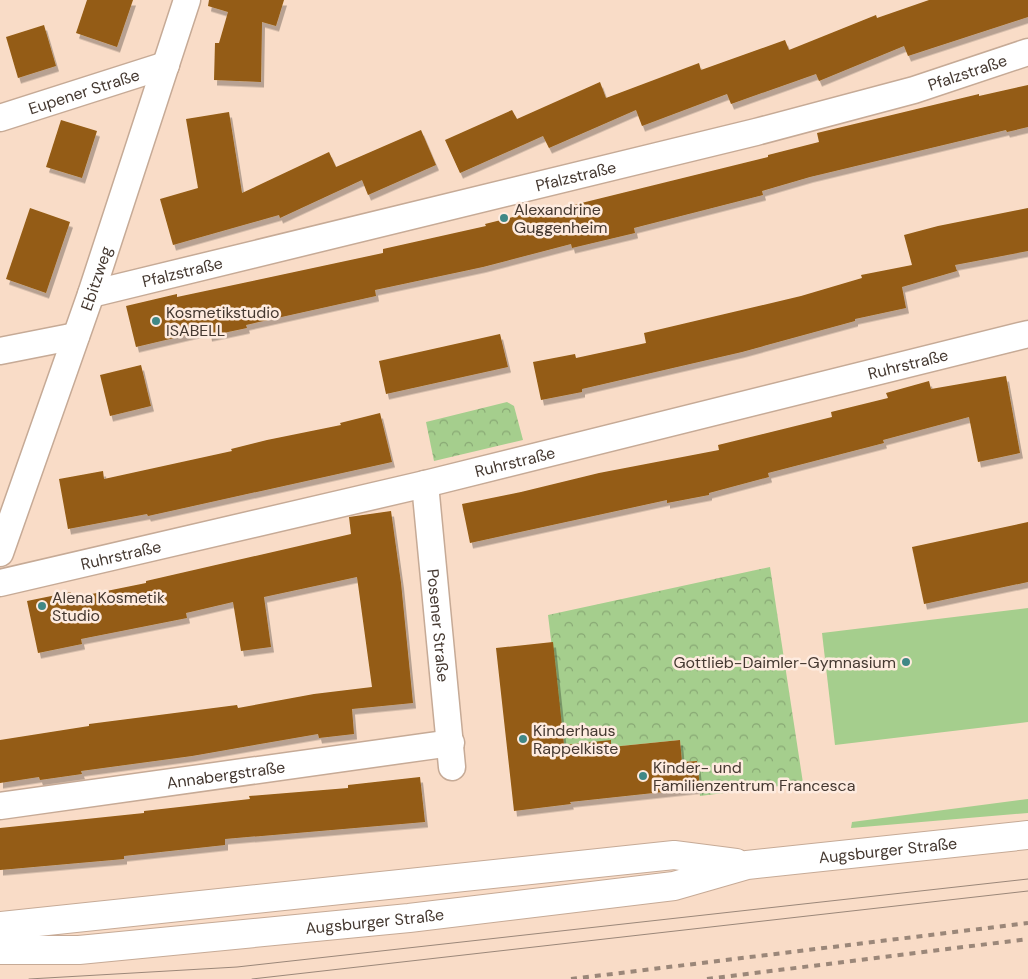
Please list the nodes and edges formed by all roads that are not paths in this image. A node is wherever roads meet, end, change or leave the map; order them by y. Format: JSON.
{"nodes":[{"id":1,"x":187,"y":0,"type":"edge"},
{"id":2,"x":1028,"y":52,"type":"edge"},
{"id":3,"x":166,"y":65,"type":"junction"},
{"id":4,"x":0,"y":118,"type":"edge"},
{"id":5,"x":91,"y":294,"type":"junction"},
{"id":6,"x":1028,"y":334,"type":"edge"},
{"id":7,"x":76,"y":336,"type":"junction"},
{"id":8,"x":0,"y":351,"type":"edge"},
{"id":9,"x":425,"y":484,"type":"junction"},
{"id":10,"x":0,"y":553,"type":"edge"},
{"id":11,"x":0,"y":584,"type":"edge"},
{"id":12,"x":452,"y":755,"type":"joint"},
{"id":13,"x":0,"y":806,"type":"edge"},
{"id":14,"x":1028,"y":835,"type":"edge"},
{"id":15,"x":747,"y":864,"type":"junction"},
{"id":16,"x":0,"y":926,"type":"edge"},
{"id":17,"x":0,"y":950,"type":"edge"}],
"edges":[{"from":1,"to":3,"type":"street","name":"Ebitzweg"},
{"from":2,"to":5,"type":"street","name":"Pfalzstraße"},
{"from":3,"to":4,"type":"street","name":"Eupener Straße"},
{"from":3,"to":5,"type":"street","name":"Ebitzweg"},
{"from":5,"to":7,"type":"street","name":"Ebitzweg"},
{"from":6,"to":9,"type":"street","name":"Ruhrstraße"},
{"from":7,"to":8,"type":"street"},
{"from":7,"to":10,"type":"street","name":"Ebitzweg"},
{"from":9,"to":11,"type":"street","name":"Ruhrstraße"},
{"from":9,"to":12,"type":"street","name":"Posener Straße"},
{"from":12,"to":13,"type":"street","name":"Annabergstraße"},
{"from":14,"to":15,"type":"main road","name":"Augsburger Straße"},
{"from":15,"to":16,"type":"main road","name":"Augsburger Straße"},
{"from":15,"to":17,"type":"main road","name":"Augsburger Straße"}]}
